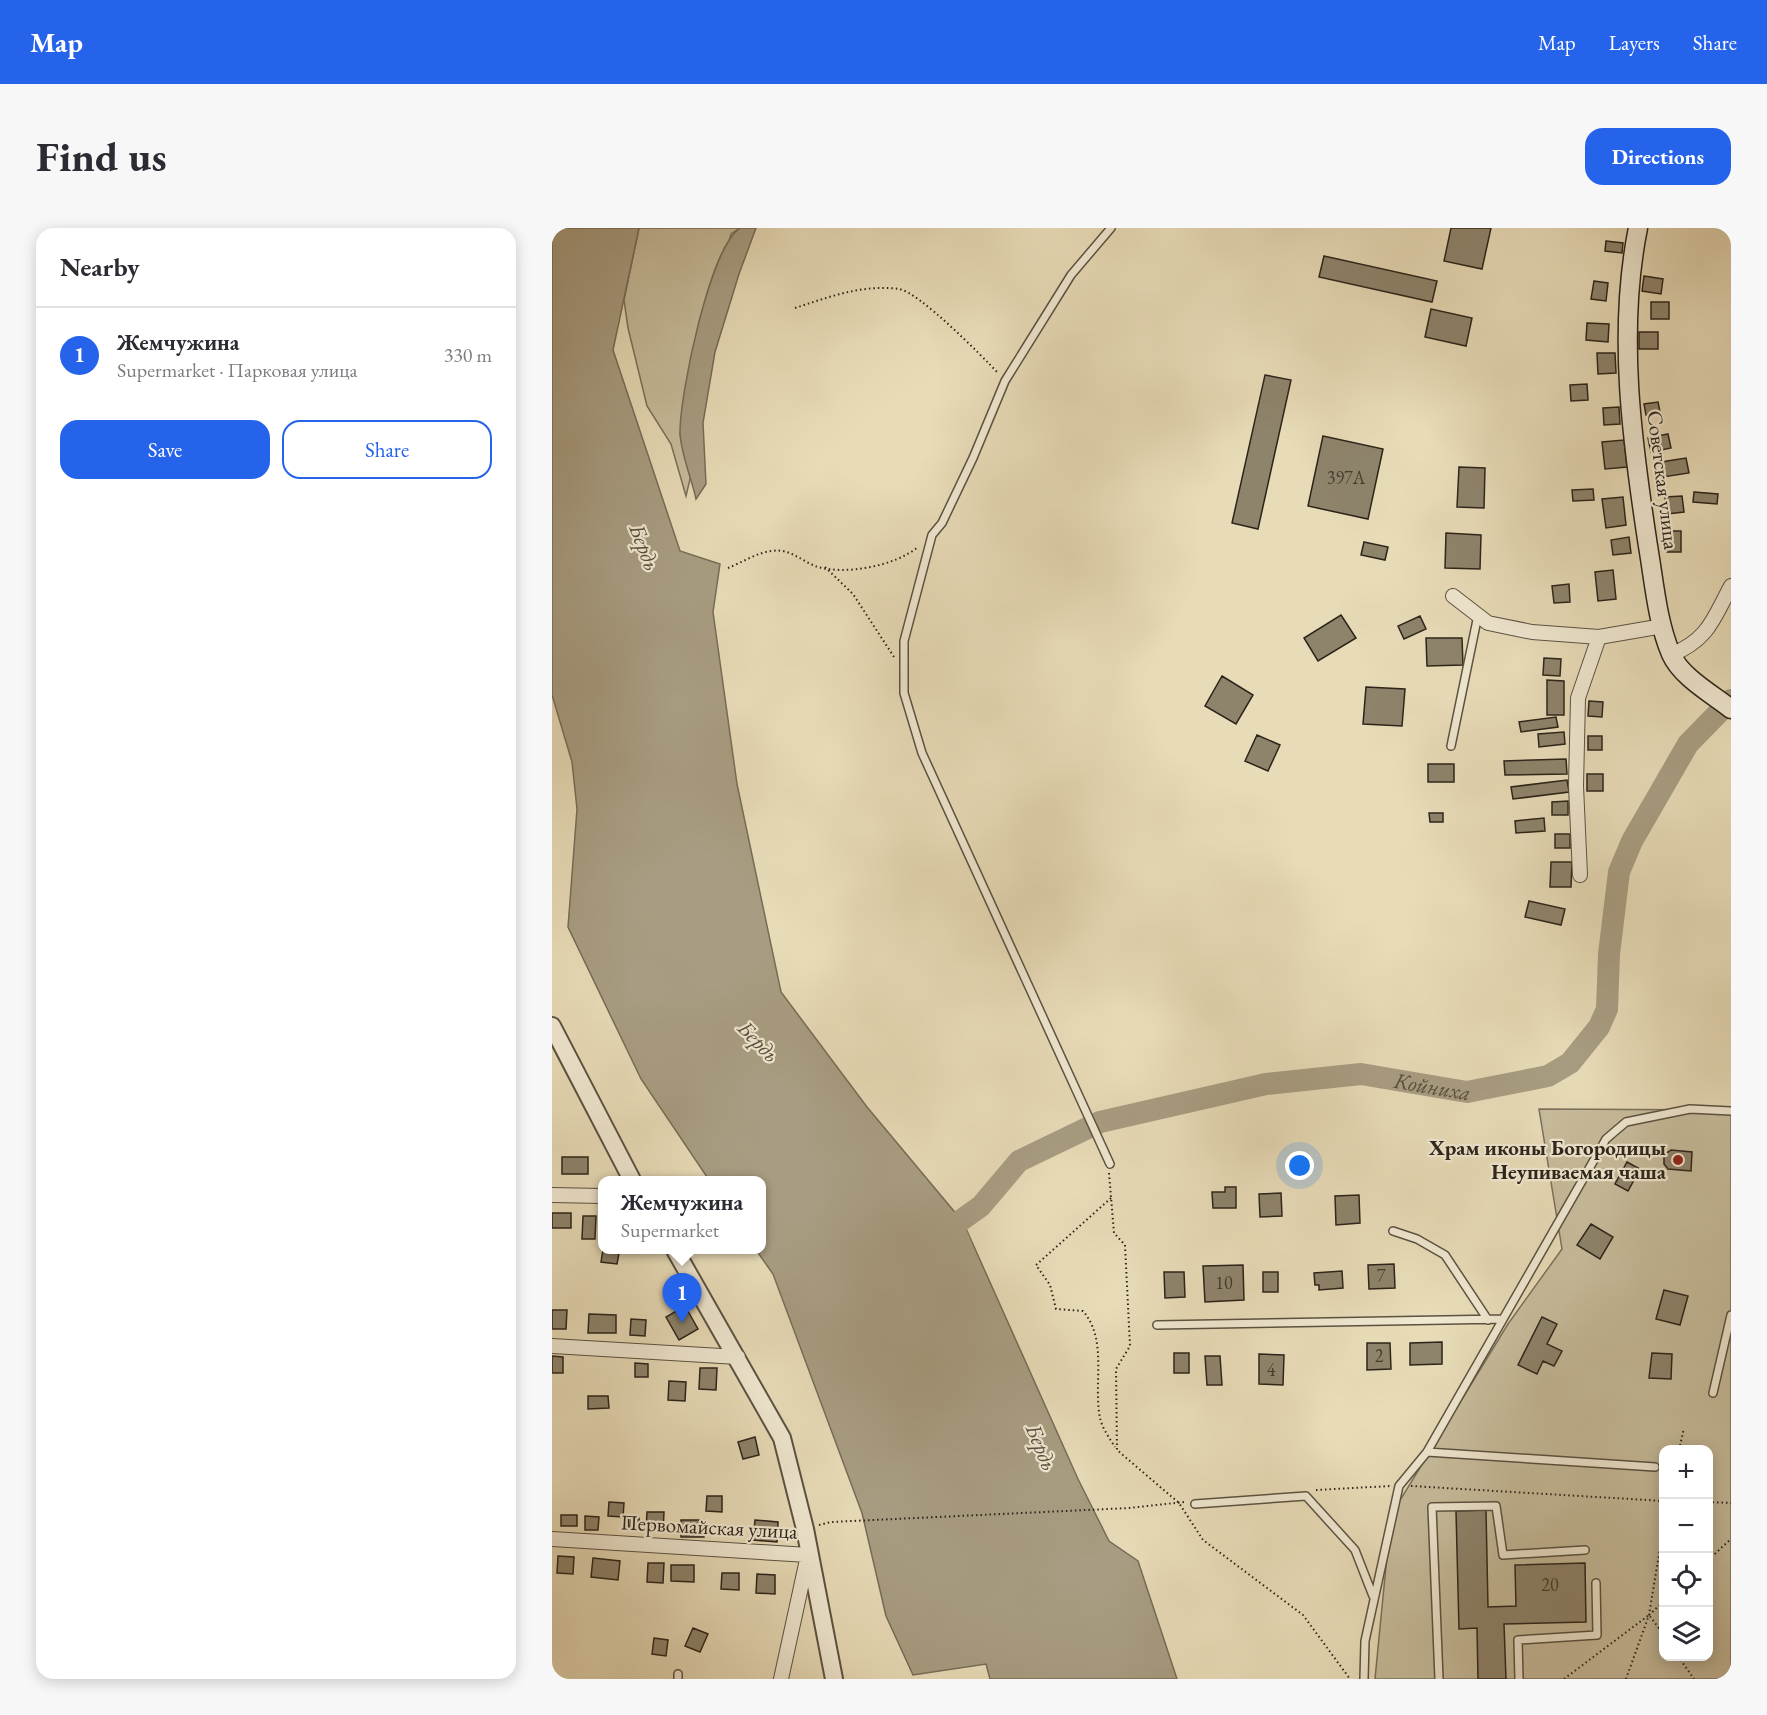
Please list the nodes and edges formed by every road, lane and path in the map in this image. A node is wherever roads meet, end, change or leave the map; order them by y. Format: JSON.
{"nodes":[{"id":1,"x":1111,"y":228,"type":"edge"},
{"id":2,"x":1638,"y":228,"type":"edge"},
{"id":3,"x":795,"y":308,"type":"dead end"},
{"id":4,"x":1005,"y":381,"type":"junction"},
{"id":5,"x":932,"y":536,"type":"junction"},
{"id":6,"x":825,"y":567,"type":"junction"},
{"id":7,"x":728,"y":568,"type":"dead end"},
{"id":8,"x":1731,"y":585,"type":"edge"},
{"id":9,"x":1453,"y":596,"type":"dead end"},
{"id":10,"x":1478,"y":615,"type":"junction"},
{"id":11,"x":1663,"y":626,"type":"junction"},
{"id":12,"x":1599,"y":636,"type":"junction"},
{"id":13,"x":1671,"y":655,"type":"junction"},
{"id":14,"x":904,"y":668,"type":"junction"},
{"id":15,"x":1731,"y":710,"type":"edge"},
{"id":16,"x":1451,"y":746,"type":"dead end"},
{"id":17,"x":1580,"y":875,"type":"dead end"},
{"id":18,"x":554,"y":1033,"type":"edge"},
{"id":19,"x":1731,"y":1111,"type":"edge"},
{"id":20,"x":1110,"y":1164,"type":"joint"},
{"id":21,"x":630,"y":1176,"type":"edge"},
{"id":22,"x":552,"y":1195,"type":"edge"},
{"id":23,"x":598,"y":1196,"type":"edge"},
{"id":24,"x":1112,"y":1197,"type":"junction"},
{"id":25,"x":1393,"y":1231,"type":"dead end"},
{"id":26,"x":677,"y":1254,"type":"edge"},
{"id":27,"x":1731,"y":1315,"type":"edge"},
{"id":28,"x":1503,"y":1319,"type":"junction"},
{"id":29,"x":1488,"y":1320,"type":"junction"},
{"id":30,"x":1157,"y":1325,"type":"dead end"},
{"id":31,"x":552,"y":1346,"type":"edge"},
{"id":32,"x":738,"y":1357,"type":"junction"},
{"id":33,"x":1713,"y":1392,"type":"dead end"},
{"id":34,"x":1684,"y":1428,"type":"dead end"},
{"id":35,"x":1680,"y":1445,"type":"edge"},
{"id":36,"x":1117,"y":1450,"type":"junction"},
{"id":37,"x":1427,"y":1452,"type":"junction"},
{"id":38,"x":1655,"y":1467,"type":"dead end"},
{"id":39,"x":1713,"y":1502,"type":"edge"},
{"id":40,"x":1731,"y":1503,"type":"edge"},
{"id":41,"x":1195,"y":1504,"type":"dead end"},
{"id":42,"x":1129,"y":1509,"type":"dead end"},
{"id":43,"x":831,"y":1522,"type":"dead end"},
{"id":44,"x":552,"y":1539,"type":"edge"},
{"id":45,"x":1731,"y":1539,"type":"edge"},
{"id":46,"x":1585,"y":1550,"type":"dead end"},
{"id":47,"x":1659,"y":1553,"type":"edge"},
{"id":48,"x":808,"y":1554,"type":"junction"},
{"id":49,"x":1713,"y":1555,"type":"edge"},
{"id":50,"x":1596,"y":1583,"type":"dead end"},
{"id":51,"x":1373,"y":1596,"type":"junction"},
{"id":52,"x":1659,"y":1606,"type":"edge"},
{"id":53,"x":1649,"y":1615,"type":"junction"},
{"id":54,"x":1659,"y":1628,"type":"edge"},
{"id":55,"x":1681,"y":1661,"type":"edge"},
{"id":56,"x":781,"y":1679,"type":"edge"},
{"id":57,"x":834,"y":1679,"type":"edge"},
{"id":58,"x":1350,"y":1679,"type":"edge"},
{"id":59,"x":1364,"y":1679,"type":"edge"},
{"id":60,"x":1439,"y":1679,"type":"edge"},
{"id":61,"x":1519,"y":1679,"type":"edge"},
{"id":62,"x":1564,"y":1679,"type":"edge"},
{"id":63,"x":1626,"y":1679,"type":"edge"},
{"id":64,"x":1694,"y":1679,"type":"edge"}],
"edges":[{"from":1,"to":4,"type":"lane"},
{"from":2,"to":11,"type":"main road","name":"Советская улица"},
{"from":3,"to":4,"type":"path"},
{"from":4,"to":5,"type":"lane"},
{"from":5,"to":6,"type":"path"},
{"from":5,"to":14,"type":"lane"},
{"from":6,"to":7,"type":"path"},
{"from":6,"to":14,"type":"path"},
{"from":8,"to":13,"type":"street"},
{"from":9,"to":10,"type":"street"},
{"from":10,"to":12,"type":"street"},
{"from":10,"to":16,"type":"lane"},
{"from":11,"to":12,"type":"street"},
{"from":11,"to":13,"type":"main road","name":"Советская улица"},
{"from":12,"to":17,"type":"street"},
{"from":13,"to":15,"type":"main road","name":"Советская улица"},
{"from":14,"to":20,"type":"lane"},
{"from":18,"to":21,"type":"street"},
{"from":19,"to":28,"type":"lane"},
{"from":20,"to":24,"type":"path"},
{"from":22,"to":23,"type":"street"},
{"from":24,"to":36,"type":"path"},
{"from":24,"to":36,"type":"path"},
{"from":25,"to":29,"type":"lane"},
{"from":26,"to":32,"type":"street"},
{"from":27,"to":33,"type":"lane"},
{"from":28,"to":29,"type":"lane"},
{"from":28,"to":37,"type":"lane"},
{"from":29,"to":30,"type":"lane"},
{"from":31,"to":32,"type":"street"},
{"from":32,"to":48,"type":"street"},
{"from":34,"to":35,"type":"path"},
{"from":36,"to":58,"type":"path"},
{"from":37,"to":38,"type":"lane"},
{"from":37,"to":51,"type":"lane"},
{"from":39,"to":40,"type":"path"},
{"from":41,"to":51,"type":"lane"},
{"from":42,"to":43,"type":"path"},
{"from":44,"to":48,"type":"street","name":"Первомайская улица"},
{"from":45,"to":49,"type":"path"},
{"from":46,"to":60,"type":"lane"},
{"from":47,"to":53,"type":"path"},
{"from":48,"to":56,"type":"street","name":"Первомайская улица"},
{"from":48,"to":57,"type":"street"},
{"from":50,"to":61,"type":"lane"},
{"from":51,"to":59,"type":"lane"},
{"from":52,"to":53,"type":"path"},
{"from":53,"to":54,"type":"path"},
{"from":53,"to":62,"type":"path"},
{"from":53,"to":63,"type":"path"},
{"from":55,"to":64,"type":"path"}]}
